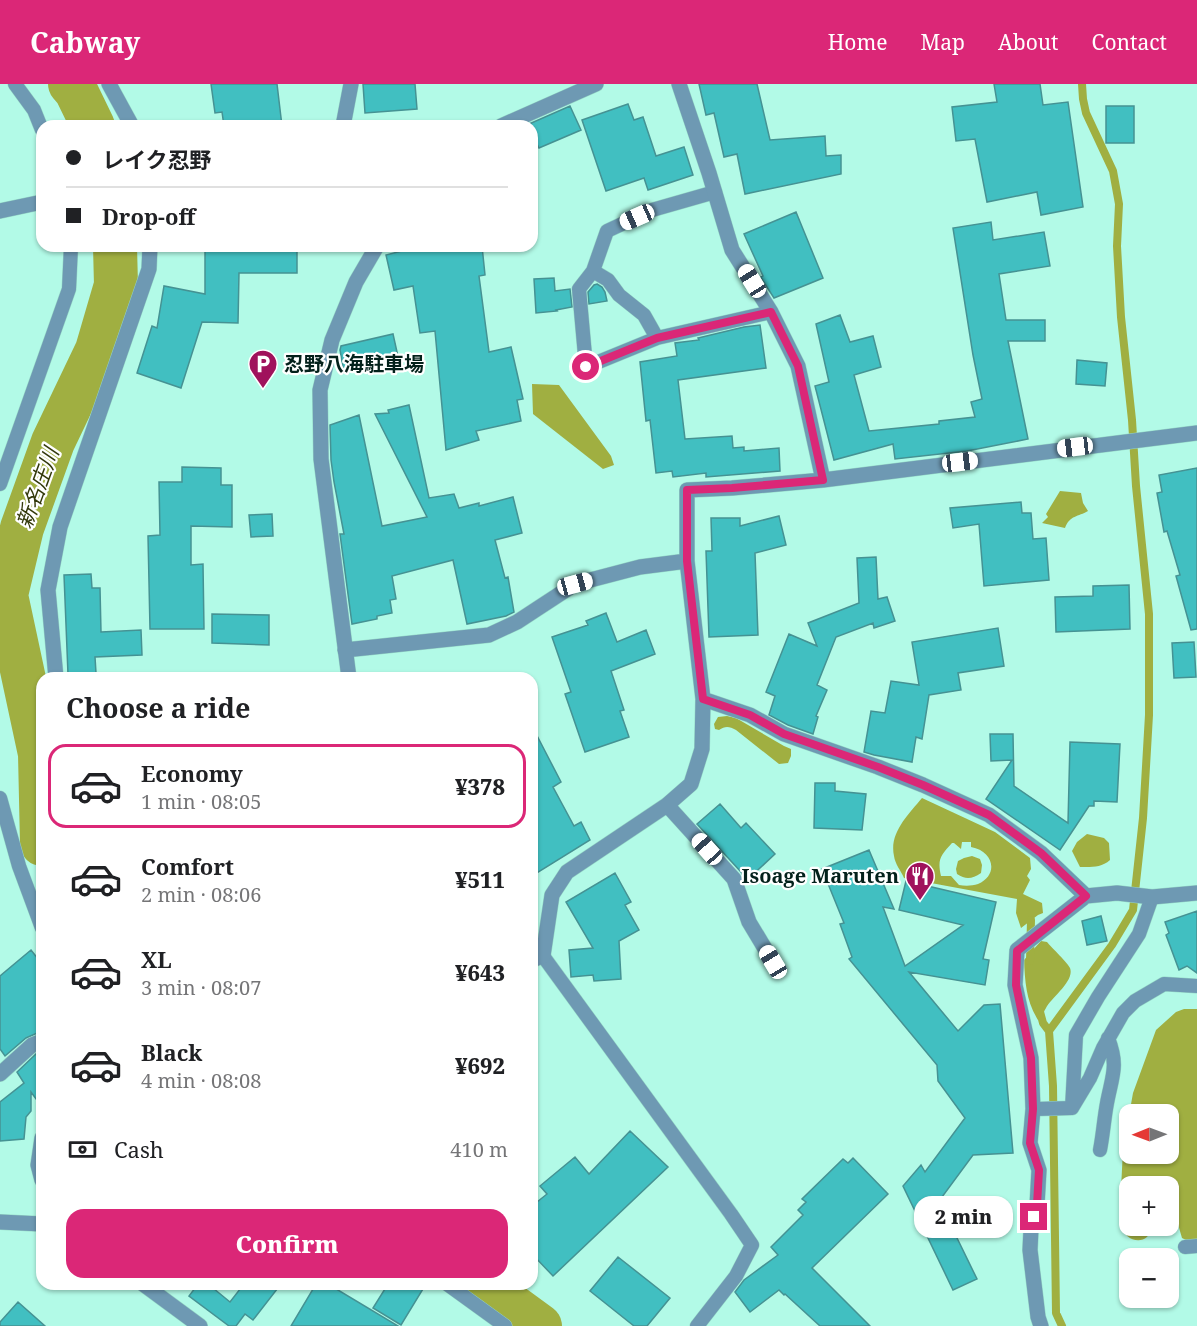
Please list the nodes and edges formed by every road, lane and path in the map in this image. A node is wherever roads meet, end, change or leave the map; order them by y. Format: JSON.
{"nodes":[{"id":1,"x":15,"y":84,"type":"edge"},
{"id":2,"x":109,"y":84,"type":"edge"},
{"id":3,"x":351,"y":84,"type":"edge"},
{"id":4,"x":596,"y":84,"type":"edge"},
{"id":5,"x":679,"y":84,"type":"edge"},
{"id":6,"x":38,"y":120,"type":"edge"},
{"id":7,"x":129,"y":120,"type":"edge"},
{"id":8,"x":344,"y":120,"type":"edge"},
{"id":9,"x":515,"y":120,"type":"edge"},
{"id":10,"x":715,"y":192,"type":"junction"},
{"id":11,"x":36,"y":203,"type":"edge"},
{"id":12,"x":0,"y":211,"type":"edge"},
{"id":13,"x":71,"y":252,"type":"edge"},
{"id":14,"x":150,"y":252,"type":"edge"},
{"id":15,"x":374,"y":252,"type":"edge"},
{"id":16,"x":593,"y":271,"type":"junction"},
{"id":17,"x":771,"y":312,"type":"junction"},
{"id":18,"x":657,"y":338,"type":"junction"},
{"id":19,"x":1197,"y":433,"type":"edge"},
{"id":20,"x":823,"y":480,"type":"junction"},
{"id":21,"x":0,"y":484,"type":"edge"},
{"id":22,"x":687,"y":561,"type":"junction"},
{"id":23,"x":345,"y":650,"type":"junction"},
{"id":24,"x":55,"y":672,"type":"edge"},
{"id":25,"x":348,"y":672,"type":"edge"},
{"id":26,"x":703,"y":699,"type":"junction"},
{"id":27,"x":0,"y":798,"type":"edge"},
{"id":28,"x":667,"y":805,"type":"junction"},
{"id":29,"x":5,"y":835,"type":"edge"},
{"id":30,"x":1197,"y":893,"type":"edge"},
{"id":31,"x":1086,"y":896,"type":"junction"},
{"id":32,"x":1151,"y":897,"type":"junction"},
{"id":33,"x":36,"y":912,"type":"edge"},
{"id":34,"x":538,"y":959,"type":"edge"},
{"id":35,"x":773,"y":962,"type":"dead end"},
{"id":36,"x":1197,"y":986,"type":"edge"},
{"id":37,"x":1108,"y":1038,"type":"junction"},
{"id":38,"x":36,"y":1043,"type":"edge"},
{"id":39,"x":0,"y":1074,"type":"edge"},
{"id":40,"x":1072,"y":1108,"type":"junction"},
{"id":41,"x":1035,"y":1109,"type":"junction"},
{"id":42,"x":1100,"y":1150,"type":"dead end"},
{"id":43,"x":0,"y":1222,"type":"edge"},
{"id":44,"x":36,"y":1224,"type":"edge"},
{"id":45,"x":151,"y":1290,"type":"edge"},
{"id":46,"x":455,"y":1290,"type":"edge"},
{"id":47,"x":200,"y":1326,"type":"edge"},
{"id":48,"x":505,"y":1326,"type":"edge"},
{"id":49,"x":697,"y":1326,"type":"edge"},
{"id":50,"x":1041,"y":1326,"type":"edge"}],
"edges":[{"from":1,"to":6,"type":"lane"},
{"from":2,"to":7,"type":"street"},
{"from":3,"to":8,"type":"street"},
{"from":4,"to":9,"type":"street"},
{"from":5,"to":10,"type":"street"},
{"from":10,"to":16,"type":"lane"},
{"from":10,"to":17,"type":"street"},
{"from":11,"to":12,"type":"street"},
{"from":13,"to":21,"type":"lane"},
{"from":14,"to":24,"type":"street"},
{"from":15,"to":23,"type":"street"},
{"from":16,"to":18,"type":"lane"},
{"from":16,"to":18,"type":"lane"},
{"from":17,"to":18,"type":"lane"},
{"from":17,"to":20,"type":"street"},
{"from":19,"to":20,"type":"street"},
{"from":20,"to":22,"type":"street"},
{"from":22,"to":23,"type":"street"},
{"from":22,"to":26,"type":"street"},
{"from":23,"to":25,"type":"street"},
{"from":26,"to":28,"type":"street"},
{"from":26,"to":31,"type":"street"},
{"from":27,"to":29,"type":"lane"},
{"from":28,"to":34,"type":"street"},
{"from":28,"to":35,"type":"street"},
{"from":29,"to":33,"type":"lane"},
{"from":30,"to":32,"type":"street"},
{"from":31,"to":32,"type":"street"},
{"from":31,"to":41,"type":"street"},
{"from":32,"to":40,"type":"lane"},
{"from":34,"to":49,"type":"lane"},
{"from":36,"to":37,"type":"lane"},
{"from":37,"to":40,"type":"lane"},
{"from":37,"to":42,"type":"lane"},
{"from":38,"to":39,"type":"street"},
{"from":40,"to":41,"type":"lane"},
{"from":41,"to":50,"type":"street"},
{"from":43,"to":44,"type":"street"},
{"from":45,"to":47,"type":"street"},
{"from":46,"to":48,"type":"lane"}]}
